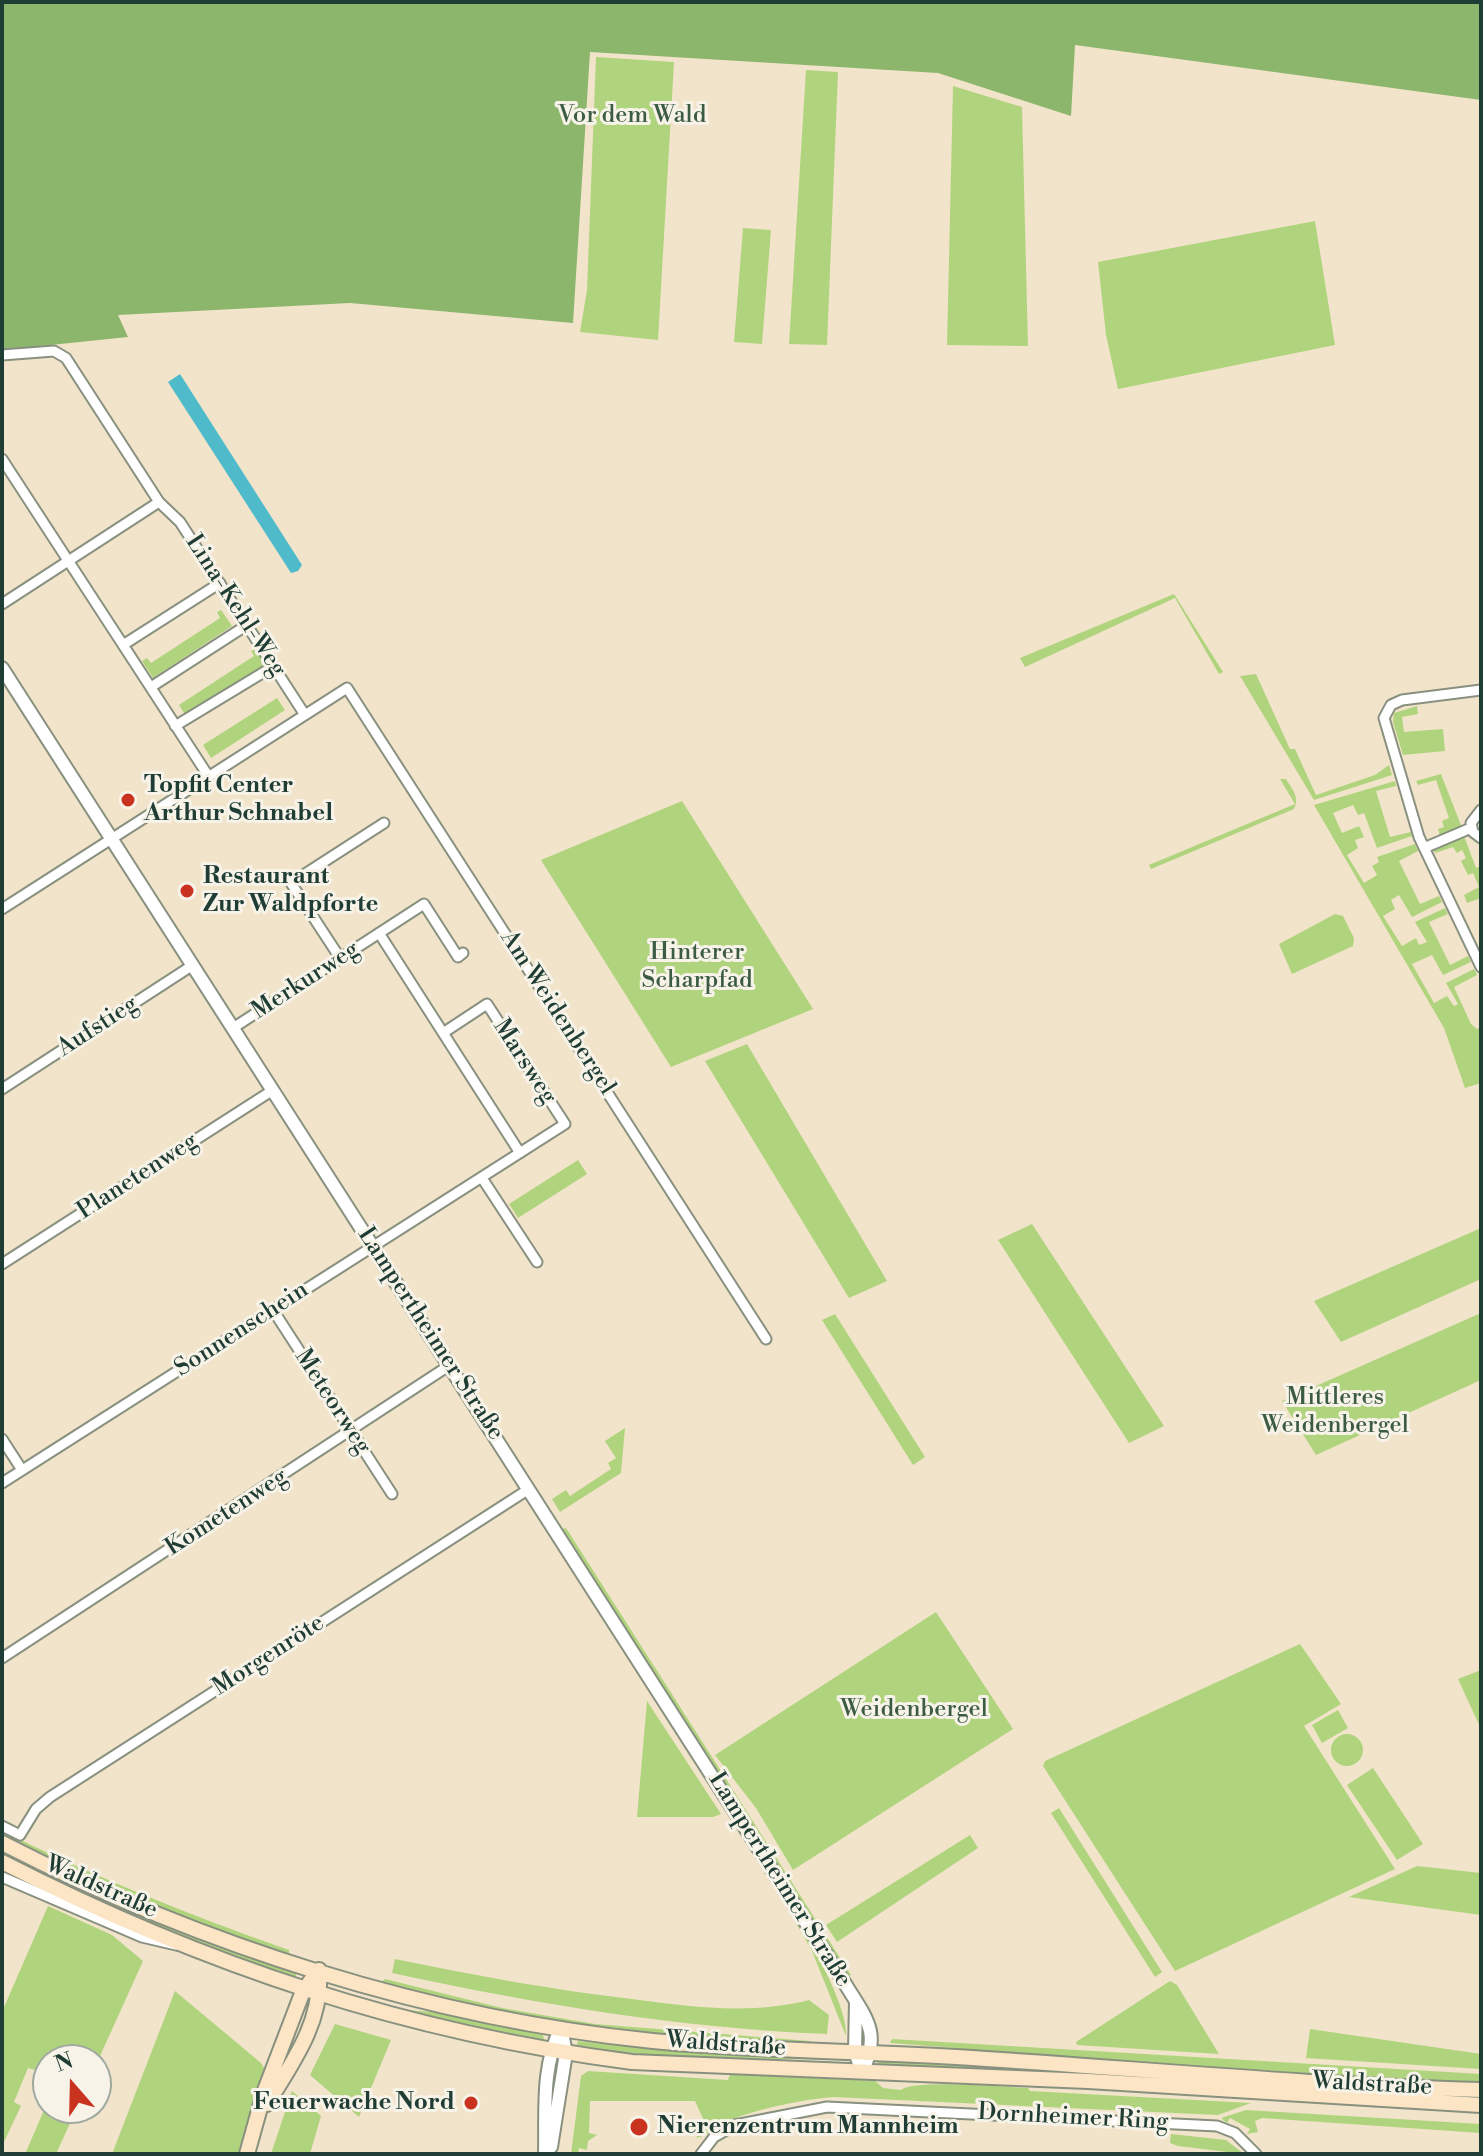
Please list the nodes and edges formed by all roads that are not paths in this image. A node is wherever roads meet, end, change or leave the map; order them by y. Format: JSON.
{"nodes":[{"id":1,"x":2,"y":355,"type":"edge"},
{"id":2,"x":2,"y":459,"type":"edge"},
{"id":3,"x":159,"y":502,"type":"junction"},
{"id":4,"x":67,"y":561,"type":"junction"},
{"id":5,"x":220,"y":583,"type":"junction"},
{"id":6,"x":2,"y":604,"type":"edge"},
{"id":7,"x":247,"y":625,"type":"junction"},
{"id":8,"x":123,"y":645,"type":"junction"},
{"id":9,"x":274,"y":666,"type":"junction"},
{"id":10,"x":2,"y":668,"type":"edge"},
{"id":11,"x":151,"y":687,"type":"junction"},
{"id":12,"x":1481,"y":690,"type":"edge"},
{"id":13,"x":305,"y":715,"type":"junction"},
{"id":14,"x":175,"y":726,"type":"junction"},
{"id":15,"x":209,"y":777,"type":"junction"},
{"id":16,"x":1481,"y":810,"type":"edge"},
{"id":17,"x":384,"y":823,"type":"dead end"},
{"id":18,"x":1471,"y":828,"type":"junction"},
{"id":19,"x":112,"y":838,"type":"junction"},
{"id":20,"x":1481,"y":838,"type":"edge"},
{"id":21,"x":1424,"y":848,"type":"junction"},
{"id":22,"x":3,"y":906,"type":"edge"},
{"id":23,"x":379,"y":933,"type":"junction"},
{"id":24,"x":463,"y":953,"type":"dead end"},
{"id":25,"x":340,"y":958,"type":"junction"},
{"id":26,"x":193,"y":965,"type":"junction"},
{"id":27,"x":1481,"y":967,"type":"edge"},
{"id":28,"x":233,"y":1028,"type":"junction"},
{"id":29,"x":443,"y":1033,"type":"junction"},
{"id":30,"x":2,"y":1089,"type":"edge"},
{"id":31,"x":273,"y":1090,"type":"junction"},
{"id":32,"x":565,"y":1124,"type":"joint"},
{"id":33,"x":520,"y":1153,"type":"junction"},
{"id":34,"x":482,"y":1178,"type":"junction"},
{"id":35,"x":373,"y":1245,"type":"junction"},
{"id":36,"x":537,"y":1262,"type":"dead end"},
{"id":37,"x":2,"y":1264,"type":"edge"},
{"id":38,"x":273,"y":1310,"type":"junction"},
{"id":39,"x":766,"y":1339,"type":"dead end"},
{"id":40,"x":450,"y":1365,"type":"junction"},
{"id":41,"x":351,"y":1431,"type":"junction"},
{"id":42,"x":2,"y":1439,"type":"edge"},
{"id":43,"x":22,"y":1470,"type":"junction"},
{"id":44,"x":2,"y":1483,"type":"edge"},
{"id":45,"x":529,"y":1489,"type":"junction"},
{"id":46,"x":392,"y":1494,"type":"dead end"},
{"id":47,"x":2,"y":1658,"type":"edge"},
{"id":48,"x":2,"y":1826,"type":"edge"},
{"id":49,"x":20,"y":1835,"type":"joint"},
{"id":50,"x":2,"y":1843,"type":"edge"},
{"id":51,"x":2,"y":1862,"type":"edge"},
{"id":52,"x":2,"y":1877,"type":"edge"},
{"id":53,"x":188,"y":1945,"type":"junction"},
{"id":54,"x":319,"y":1970,"type":"junction"},
{"id":55,"x":303,"y":1991,"type":"junction"},
{"id":56,"x":321,"y":1997,"type":"junction"},
{"id":57,"x":856,"y":2001,"type":"junction"},
{"id":58,"x":561,"y":2028,"type":"junction"},
{"id":59,"x":550,"y":2049,"type":"junction"},
{"id":60,"x":855,"y":2052,"type":"junction"},
{"id":61,"x":872,"y":2052,"type":"junction"},
{"id":62,"x":566,"y":2053,"type":"junction"},
{"id":63,"x":862,"y":2072,"type":"junction"},
{"id":64,"x":1481,"y":2090,"type":"edge"},
{"id":65,"x":1481,"y":2105,"type":"edge"},
{"id":66,"x":260,"y":2114,"type":"junction"},
{"id":67,"x":247,"y":2154,"type":"edge"},
{"id":68,"x":548,"y":2154,"type":"edge"},
{"id":69,"x":701,"y":2154,"type":"edge"},
{"id":70,"x":1256,"y":2154,"type":"edge"}],
"edges":[{"from":1,"to":3,"type":"street","name":"Lina-Kehl-Weg"},
{"from":2,"to":4,"type":"street"},
{"from":3,"to":4,"type":"street"},
{"from":3,"to":5,"type":"street","name":"Lina-Kehl-Weg"},
{"from":4,"to":6,"type":"street"},
{"from":4,"to":8,"type":"street"},
{"from":5,"to":7,"type":"street","name":"Lina-Kehl-Weg"},
{"from":5,"to":8,"type":"street"},
{"from":7,"to":9,"type":"street","name":"Lina-Kehl-Weg"},
{"from":7,"to":11,"type":"street"},
{"from":8,"to":11,"type":"street"},
{"from":9,"to":13,"type":"street","name":"Lina-Kehl-Weg"},
{"from":9,"to":14,"type":"street"},
{"from":10,"to":19,"type":"street","name":"Lampertheimer Straße"},
{"from":11,"to":14,"type":"street"},
{"from":12,"to":21,"type":"street"},
{"from":13,"to":15,"type":"street"},
{"from":13,"to":39,"type":"street","name":"Am Weidenbergel"},
{"from":14,"to":15,"type":"street"},
{"from":15,"to":19,"type":"street"},
{"from":16,"to":18,"type":"street"},
{"from":17,"to":25,"type":"street"},
{"from":18,"to":20,"type":"street"},
{"from":18,"to":21,"type":"street"},
{"from":19,"to":22,"type":"street"},
{"from":19,"to":26,"type":"street","name":"Lampertheimer Straße"},
{"from":21,"to":27,"type":"street"},
{"from":23,"to":24,"type":"street","name":"Merkurweg"},
{"from":23,"to":25,"type":"street","name":"Merkurweg"},
{"from":23,"to":29,"type":"street","name":"Merkurweg"},
{"from":25,"to":28,"type":"street","name":"Merkurweg"},
{"from":26,"to":28,"type":"street","name":"Lampertheimer Straße"},
{"from":26,"to":30,"type":"street","name":"Aufstieg"},
{"from":28,"to":31,"type":"street","name":"Lampertheimer Straße"},
{"from":29,"to":32,"type":"street","name":"Marsweg"},
{"from":29,"to":33,"type":"street"},
{"from":31,"to":35,"type":"street","name":"Lampertheimer Straße"},
{"from":31,"to":37,"type":"street","name":"Planetenweg"},
{"from":32,"to":33,"type":"street","name":"Sonnenschein"},
{"from":33,"to":34,"type":"street","name":"Sonnenschein"},
{"from":34,"to":35,"type":"street","name":"Sonnenschein"},
{"from":34,"to":36,"type":"street"},
{"from":35,"to":38,"type":"street","name":"Sonnenschein"},
{"from":35,"to":40,"type":"street","name":"Lampertheimer Straße"},
{"from":38,"to":41,"type":"street","name":"Meteorweg"},
{"from":38,"to":43,"type":"street","name":"Sonnenschein"},
{"from":40,"to":41,"type":"street","name":"Kometenweg"},
{"from":40,"to":45,"type":"street","name":"Lampertheimer Straße"},
{"from":41,"to":46,"type":"street","name":"Meteorweg"},
{"from":41,"to":47,"type":"street","name":"Kometenweg"},
{"from":42,"to":43,"type":"street"},
{"from":43,"to":44,"type":"street","name":"Sonnenschein"},
{"from":45,"to":49,"type":"street","name":"Morgenröte"},
{"from":45,"to":57,"type":"street","name":"Lampertheimer Straße"},
{"from":48,"to":49,"type":"street","name":"Waldstraße"},
{"from":50,"to":54,"type":"main road","name":"Waldstraße"},
{"from":51,"to":53,"type":"main road","name":"Waldstraße"},
{"from":52,"to":53,"type":"street","name":"Waldstraße"},
{"from":53,"to":55,"type":"main road","name":"Waldstraße"},
{"from":54,"to":55,"type":"main road"},
{"from":54,"to":56,"type":"main road"},
{"from":54,"to":58,"type":"main road","name":"Waldstraße"},
{"from":55,"to":56,"type":"main road","name":"Waldstraße"},
{"from":55,"to":66,"type":"main road"},
{"from":56,"to":59,"type":"main road","name":"Waldstraße"},
{"from":56,"to":66,"type":"main road"},
{"from":57,"to":60,"type":"street","name":"Lampertheimer Straße"},
{"from":57,"to":61,"type":"street","name":"Lampertheimer Straße"},
{"from":58,"to":59,"type":"street"},
{"from":58,"to":60,"type":"main road","name":"Waldstraße"},
{"from":58,"to":62,"type":"street"},
{"from":59,"to":62,"type":"main road","name":"Waldstraße"},
{"from":59,"to":68,"type":"street"},
{"from":60,"to":61,"type":"main road","name":"Waldstraße"},
{"from":60,"to":63,"type":"street","name":"Lampertheimer Straße"},
{"from":61,"to":63,"type":"street"},
{"from":61,"to":64,"type":"main road","name":"Waldstraße"},
{"from":62,"to":63,"type":"main road","name":"Waldstraße"},
{"from":62,"to":68,"type":"street"},
{"from":63,"to":65,"type":"main road","name":"Waldstraße"},
{"from":66,"to":67,"type":"main road"},
{"from":69,"to":70,"type":"street","name":"Dornheimer Ring"}]}
